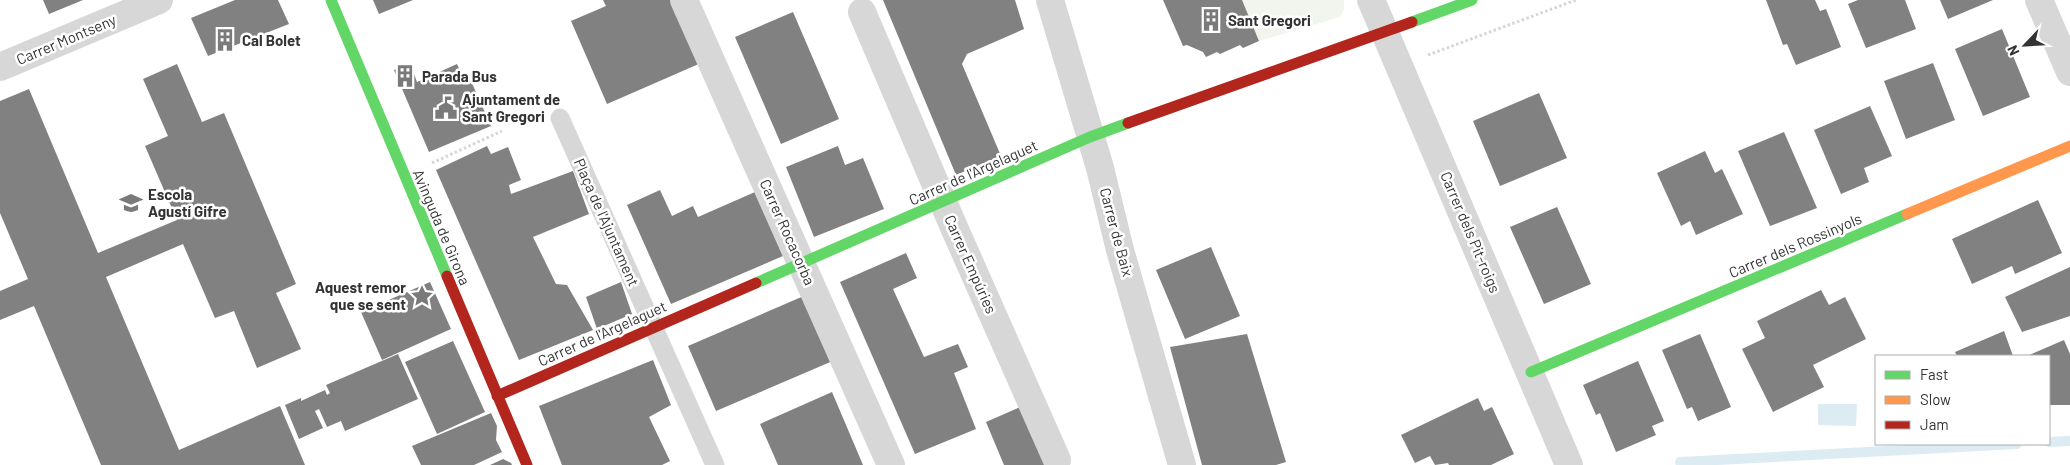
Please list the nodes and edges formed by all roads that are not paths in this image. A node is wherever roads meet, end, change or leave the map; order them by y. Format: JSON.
{"nodes":[{"id":1,"x":159,"y":0,"type":"edge"},
{"id":2,"x":331,"y":0,"type":"edge"},
{"id":3,"x":684,"y":0,"type":"edge"},
{"id":4,"x":1050,"y":0,"type":"edge"},
{"id":5,"x":1371,"y":0,"type":"edge"},
{"id":6,"x":1472,"y":0,"type":"edge"},
{"id":7,"x":2039,"y":0,"type":"edge"},
{"id":8,"x":862,"y":12,"type":"dead end"},
{"id":9,"x":1384,"y":32,"type":"junction"},
{"id":10,"x":0,"y":67,"type":"edge"},
{"id":11,"x":2070,"y":72,"type":"edge"},
{"id":12,"x":560,"y":118,"type":"dead end"},
{"id":13,"x":1090,"y":137,"type":"junction"},
{"id":14,"x":2070,"y":146,"type":"edge"},
{"id":15,"x":944,"y":202,"type":"junction"},
{"id":16,"x":801,"y":262,"type":"junction"},
{"id":17,"x":654,"y":326,"type":"junction"},
{"id":18,"x":1531,"y":372,"type":"junction"},
{"id":19,"x":497,"y":396,"type":"junction"},
{"id":20,"x":1058,"y":460,"type":"dead end"},
{"id":21,"x":527,"y":465,"type":"edge"},
{"id":22,"x":715,"y":465,"type":"edge"},
{"id":23,"x":891,"y":465,"type":"edge"},
{"id":24,"x":1182,"y":465,"type":"edge"},
{"id":25,"x":1569,"y":465,"type":"edge"}],
"edges":[{"from":1,"to":10,"type":"street","name":"Carrer Montseny"},
{"from":2,"to":19,"type":"street","name":"Avinguda de Girona"},
{"from":3,"to":16,"type":"street","name":"Carrer Rocacorba"},
{"from":4,"to":13,"type":"street","name":"Carrer de Baix"},
{"from":5,"to":9,"type":"street","name":"Carrer dels Pit-roigs"},
{"from":6,"to":9,"type":"street","name":"Carrer de l'Argelaguet"},
{"from":7,"to":11,"type":"street"},
{"from":8,"to":15,"type":"street","name":"Carrer Empúries"},
{"from":9,"to":13,"type":"street","name":"Carrer de l'Argelaguet"},
{"from":9,"to":18,"type":"street","name":"Carrer dels Pit-roigs"},
{"from":12,"to":17,"type":"lane","name":"Plaça de l'Ajuntament"},
{"from":13,"to":15,"type":"street","name":"Carrer de l'Argelaguet"},
{"from":13,"to":24,"type":"street","name":"Carrer de Baix"},
{"from":14,"to":18,"type":"street","name":"Carrer dels Rossinyols"},
{"from":15,"to":16,"type":"street","name":"Carrer de l'Argelaguet"},
{"from":15,"to":20,"type":"street","name":"Carrer Empúries"},
{"from":16,"to":17,"type":"street","name":"Carrer de l'Argelaguet"},
{"from":16,"to":23,"type":"street","name":"Carrer Rocacorba"},
{"from":17,"to":19,"type":"street","name":"Carrer de l'Argelaguet"},
{"from":17,"to":22,"type":"lane","name":"Plaça de l'Ajuntament"},
{"from":18,"to":25,"type":"street","name":"Carrer dels Pit-roigs"},
{"from":19,"to":21,"type":"street","name":"Avinguda de Girona"}]}
